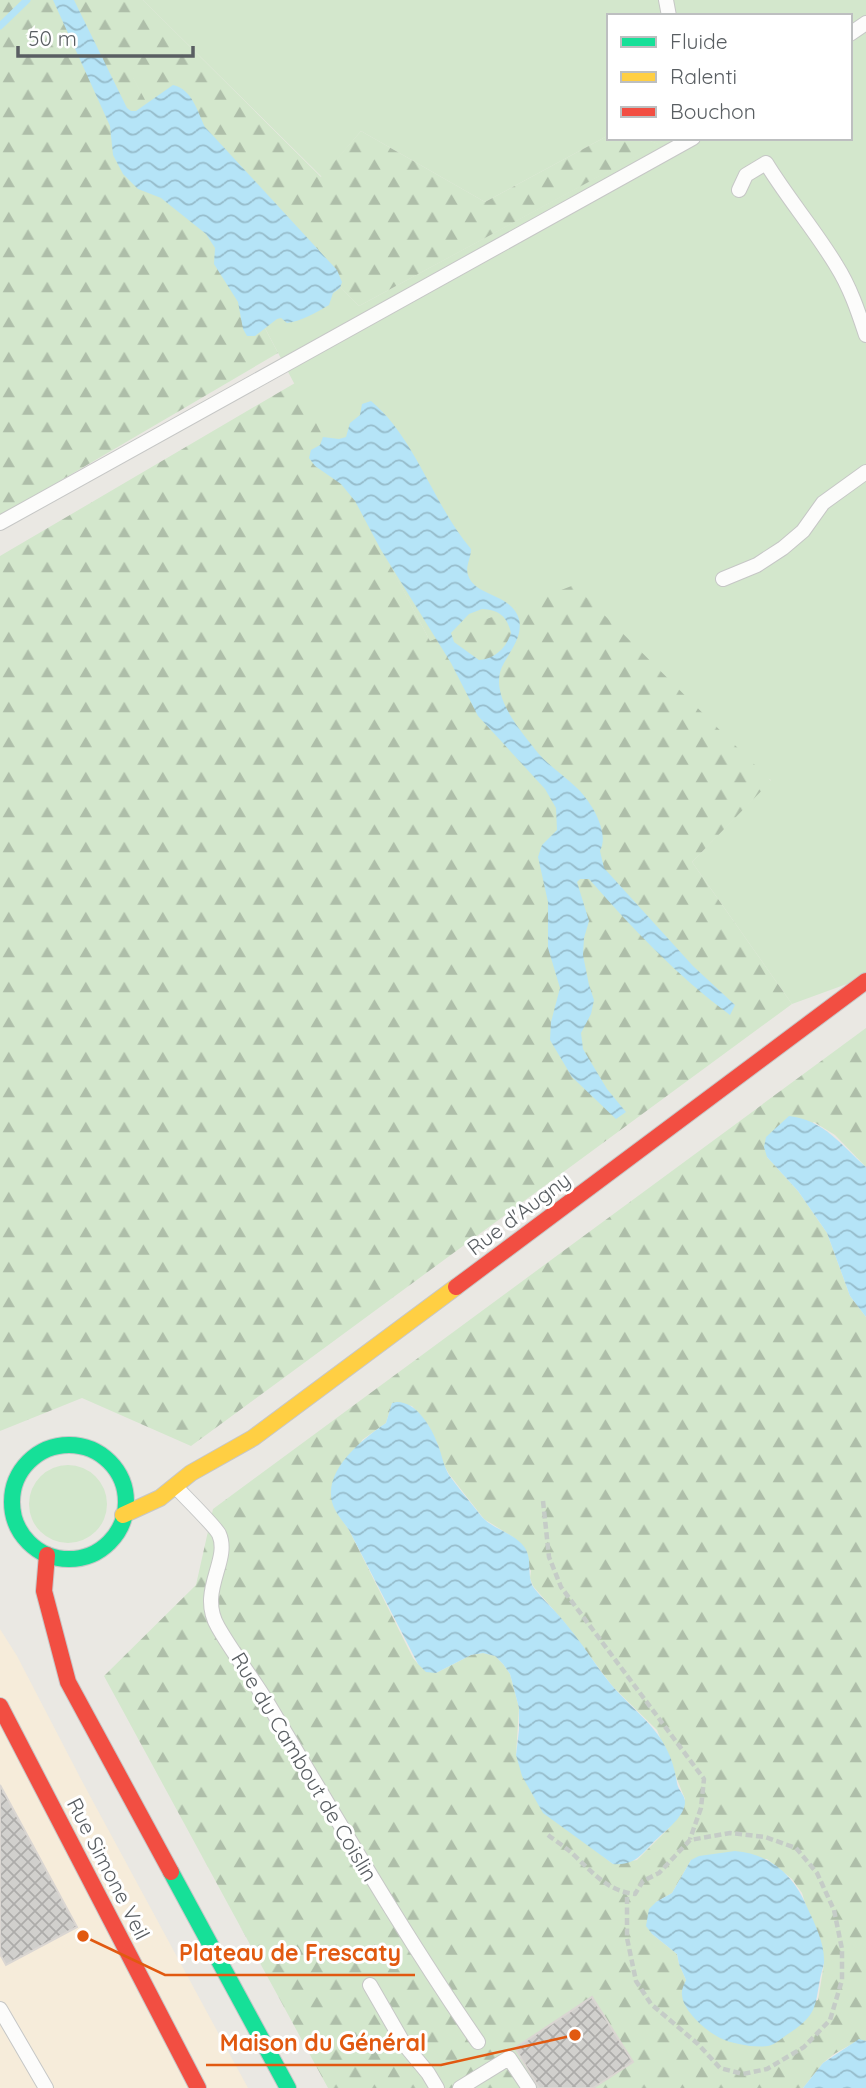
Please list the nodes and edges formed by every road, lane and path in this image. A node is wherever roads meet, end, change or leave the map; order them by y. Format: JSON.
{"nodes":[{"id":1,"x":689,"y":140,"type":"edge"},
{"id":2,"x":739,"y":190,"type":"dead end"},
{"id":3,"x":866,"y":335,"type":"edge"},
{"id":4,"x":866,"y":472,"type":"edge"},
{"id":5,"x":0,"y":523,"type":"edge"},
{"id":6,"x":723,"y":579,"type":"dead end"},
{"id":7,"x":866,"y":981,"type":"edge"},
{"id":8,"x":9,"y":1460,"type":"dead end"},
{"id":9,"x":28,"y":1463,"type":"junction"},
{"id":10,"x":172,"y":1478,"type":"junction"},
{"id":11,"x":543,"y":1501,"type":"dead end"},
{"id":12,"x":0,"y":1510,"type":"edge"},
{"id":13,"x":123,"y":1515,"type":"junction"},
{"id":14,"x":14,"y":1519,"type":"junction"},
{"id":15,"x":47,"y":1555,"type":"junction"},
{"id":16,"x":86,"y":1556,"type":"junction"},
{"id":17,"x":79,"y":1574,"type":"dead end"},
{"id":18,"x":65,"y":1614,"type":"dead end"},
{"id":19,"x":55,"y":1639,"type":"junction"},
{"id":20,"x":0,"y":1706,"type":"edge"},
{"id":21,"x":548,"y":1835,"type":"dead end"},
{"id":22,"x":690,"y":1840,"type":"junction"},
{"id":23,"x":627,"y":1893,"type":"junction"},
{"id":24,"x":370,"y":1985,"type":"dead end"},
{"id":25,"x":0,"y":2009,"type":"edge"},
{"id":26,"x":478,"y":2042,"type":"dead end"},
{"id":27,"x":46,"y":2088,"type":"edge"},
{"id":28,"x":198,"y":2088,"type":"edge"},
{"id":29,"x":288,"y":2088,"type":"edge"},
{"id":30,"x":437,"y":2088,"type":"edge"},
{"id":31,"x":460,"y":2088,"type":"edge"},
{"id":32,"x":529,"y":2088,"type":"edge"}],
"edges":[{"from":1,"to":5,"type":"lane"},
{"from":2,"to":3,"type":"lane"},
{"from":4,"to":6,"type":"lane"},
{"from":7,"to":10,"type":"main road","name":"Rue d'Augny"},
{"from":8,"to":9,"type":"main road"},
{"from":9,"to":13,"type":"main road"},
{"from":9,"to":14,"type":"main road"},
{"from":10,"to":13,"type":"main road"},
{"from":10,"to":26,"type":"lane","name":"Rue du Cambout de Coislin"},
{"from":11,"to":22,"type":"path"},
{"from":12,"to":14,"type":"main road"},
{"from":13,"to":16,"type":"main road"},
{"from":14,"to":15,"type":"main road"},
{"from":15,"to":16,"type":"main road"},
{"from":15,"to":19,"type":"main road"},
{"from":16,"to":17,"type":"main road"},
{"from":18,"to":19,"type":"main road"},
{"from":19,"to":29,"type":"main road"},
{"from":20,"to":28,"type":"main road","name":"Rue Simone Veil"},
{"from":21,"to":23,"type":"path"},
{"from":22,"to":23,"type":"path"},
{"from":22,"to":23,"type":"path"},
{"from":24,"to":30,"type":"lane"},
{"from":25,"to":27,"type":"lane"},
{"from":31,"to":32,"type":"lane"}]}
